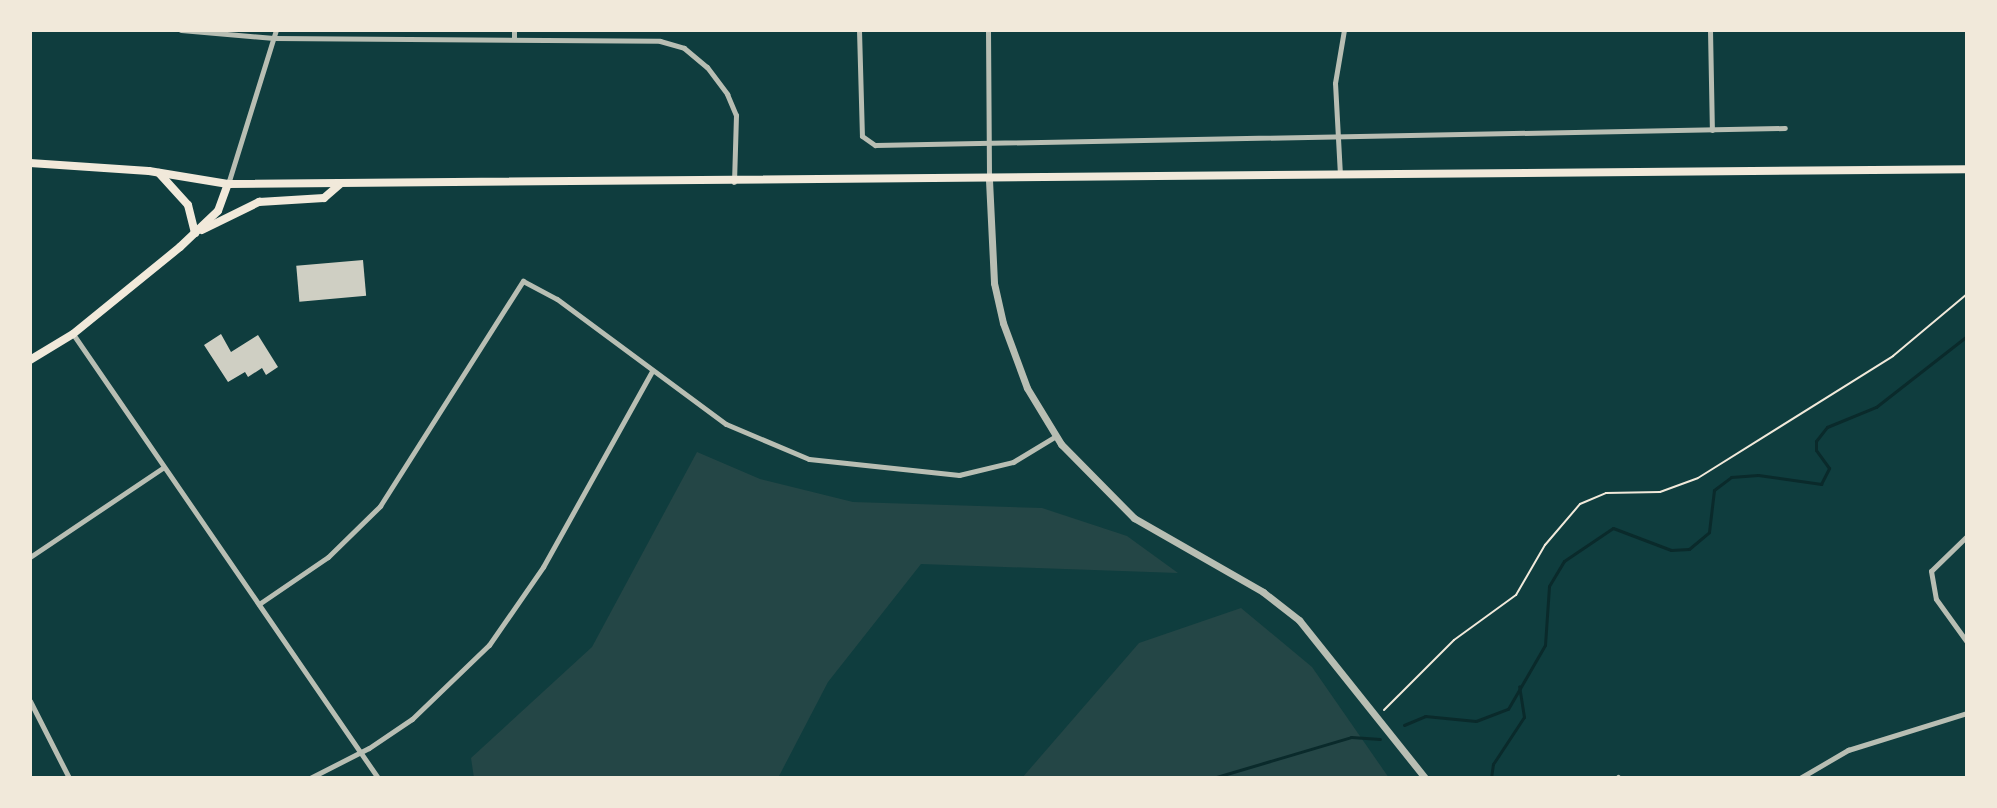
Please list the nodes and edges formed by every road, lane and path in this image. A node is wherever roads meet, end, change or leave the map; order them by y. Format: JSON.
{"nodes":[{"id":1,"x":181,"y":30,"type":"edge"},
{"id":2,"x":276,"y":30,"type":"edge"},
{"id":3,"x":514,"y":30,"type":"edge"},
{"id":4,"x":859,"y":30,"type":"edge"},
{"id":5,"x":988,"y":30,"type":"edge"},
{"id":6,"x":1344,"y":30,"type":"edge"},
{"id":7,"x":1710,"y":30,"type":"edge"},
{"id":8,"x":274,"y":38,"type":"junction"},
{"id":9,"x":514,"y":39,"type":"junction"},
{"id":10,"x":1785,"y":128,"type":"dead end"},
{"id":11,"x":1712,"y":130,"type":"junction"},
{"id":12,"x":1341,"y":139,"type":"junction"},
{"id":13,"x":989,"y":143,"type":"junction"},
{"id":14,"x":30,"y":163,"type":"edge"},
{"id":15,"x":1967,"y":169,"type":"edge"},
{"id":16,"x":158,"y":172,"type":"junction"},
{"id":17,"x":1340,"y":176,"type":"junction"},
{"id":18,"x":989,"y":180,"type":"junction"},
{"id":19,"x":340,"y":183,"type":"junction"},
{"id":20,"x":734,"y":183,"type":"junction"},
{"id":21,"x":228,"y":184,"type":"junction"},
{"id":22,"x":195,"y":233,"type":"junction"},
{"id":23,"x":1967,"y":294,"type":"edge"},
{"id":24,"x":73,"y":334,"type":"junction"},
{"id":25,"x":30,"y":360,"type":"edge"},
{"id":26,"x":652,"y":371,"type":"junction"},
{"id":27,"x":1056,"y":436,"type":"junction"},
{"id":28,"x":164,"y":467,"type":"junction"},
{"id":29,"x":1967,"y":536,"type":"edge"},
{"id":30,"x":30,"y":557,"type":"edge"},
{"id":31,"x":259,"y":604,"type":"junction"},
{"id":32,"x":1967,"y":642,"type":"edge"},
{"id":33,"x":30,"y":701,"type":"edge"},
{"id":34,"x":1967,"y":713,"type":"edge"},
{"id":35,"x":1377,"y":715,"type":"junction"},
{"id":36,"x":363,"y":752,"type":"junction"},
{"id":37,"x":69,"y":778,"type":"edge"},
{"id":38,"x":310,"y":778,"type":"edge"},
{"id":39,"x":378,"y":778,"type":"edge"},
{"id":40,"x":1425,"y":778,"type":"edge"},
{"id":41,"x":1800,"y":778,"type":"edge"}],
"edges":[{"from":1,"to":8,"type":"street"},
{"from":2,"to":8,"type":"street"},
{"from":3,"to":9,"type":"street"},
{"from":4,"to":13,"type":"street"},
{"from":5,"to":13,"type":"street"},
{"from":6,"to":12,"type":"street"},
{"from":7,"to":11,"type":"street"},
{"from":8,"to":9,"type":"street"},
{"from":8,"to":21,"type":"street"},
{"from":9,"to":20,"type":"street"},
{"from":10,"to":11,"type":"street"},
{"from":11,"to":12,"type":"street"},
{"from":12,"to":13,"type":"street"},
{"from":12,"to":17,"type":"street"},
{"from":13,"to":18,"type":"street"},
{"from":14,"to":16,"type":"main road"},
{"from":15,"to":17,"type":"main road"},
{"from":16,"to":21,"type":"main road"},
{"from":16,"to":22,"type":"main road"},
{"from":17,"to":18,"type":"main road"},
{"from":18,"to":20,"type":"main road"},
{"from":18,"to":27,"type":"street"},
{"from":19,"to":20,"type":"main road"},
{"from":19,"to":21,"type":"main road"},
{"from":19,"to":22,"type":"main road"},
{"from":21,"to":22,"type":"main road"},
{"from":22,"to":24,"type":"main road"},
{"from":23,"to":35,"type":"path"},
{"from":24,"to":25,"type":"main road"},
{"from":24,"to":28,"type":"street"},
{"from":26,"to":27,"type":"street"},
{"from":26,"to":31,"type":"street"},
{"from":26,"to":36,"type":"street"},
{"from":27,"to":35,"type":"street"},
{"from":28,"to":30,"type":"street"},
{"from":28,"to":31,"type":"street"},
{"from":29,"to":32,"type":"street"},
{"from":31,"to":36,"type":"street"},
{"from":33,"to":37,"type":"street"},
{"from":34,"to":41,"type":"street"},
{"from":35,"to":40,"type":"street"},
{"from":36,"to":38,"type":"street"},
{"from":36,"to":39,"type":"street"}]}
